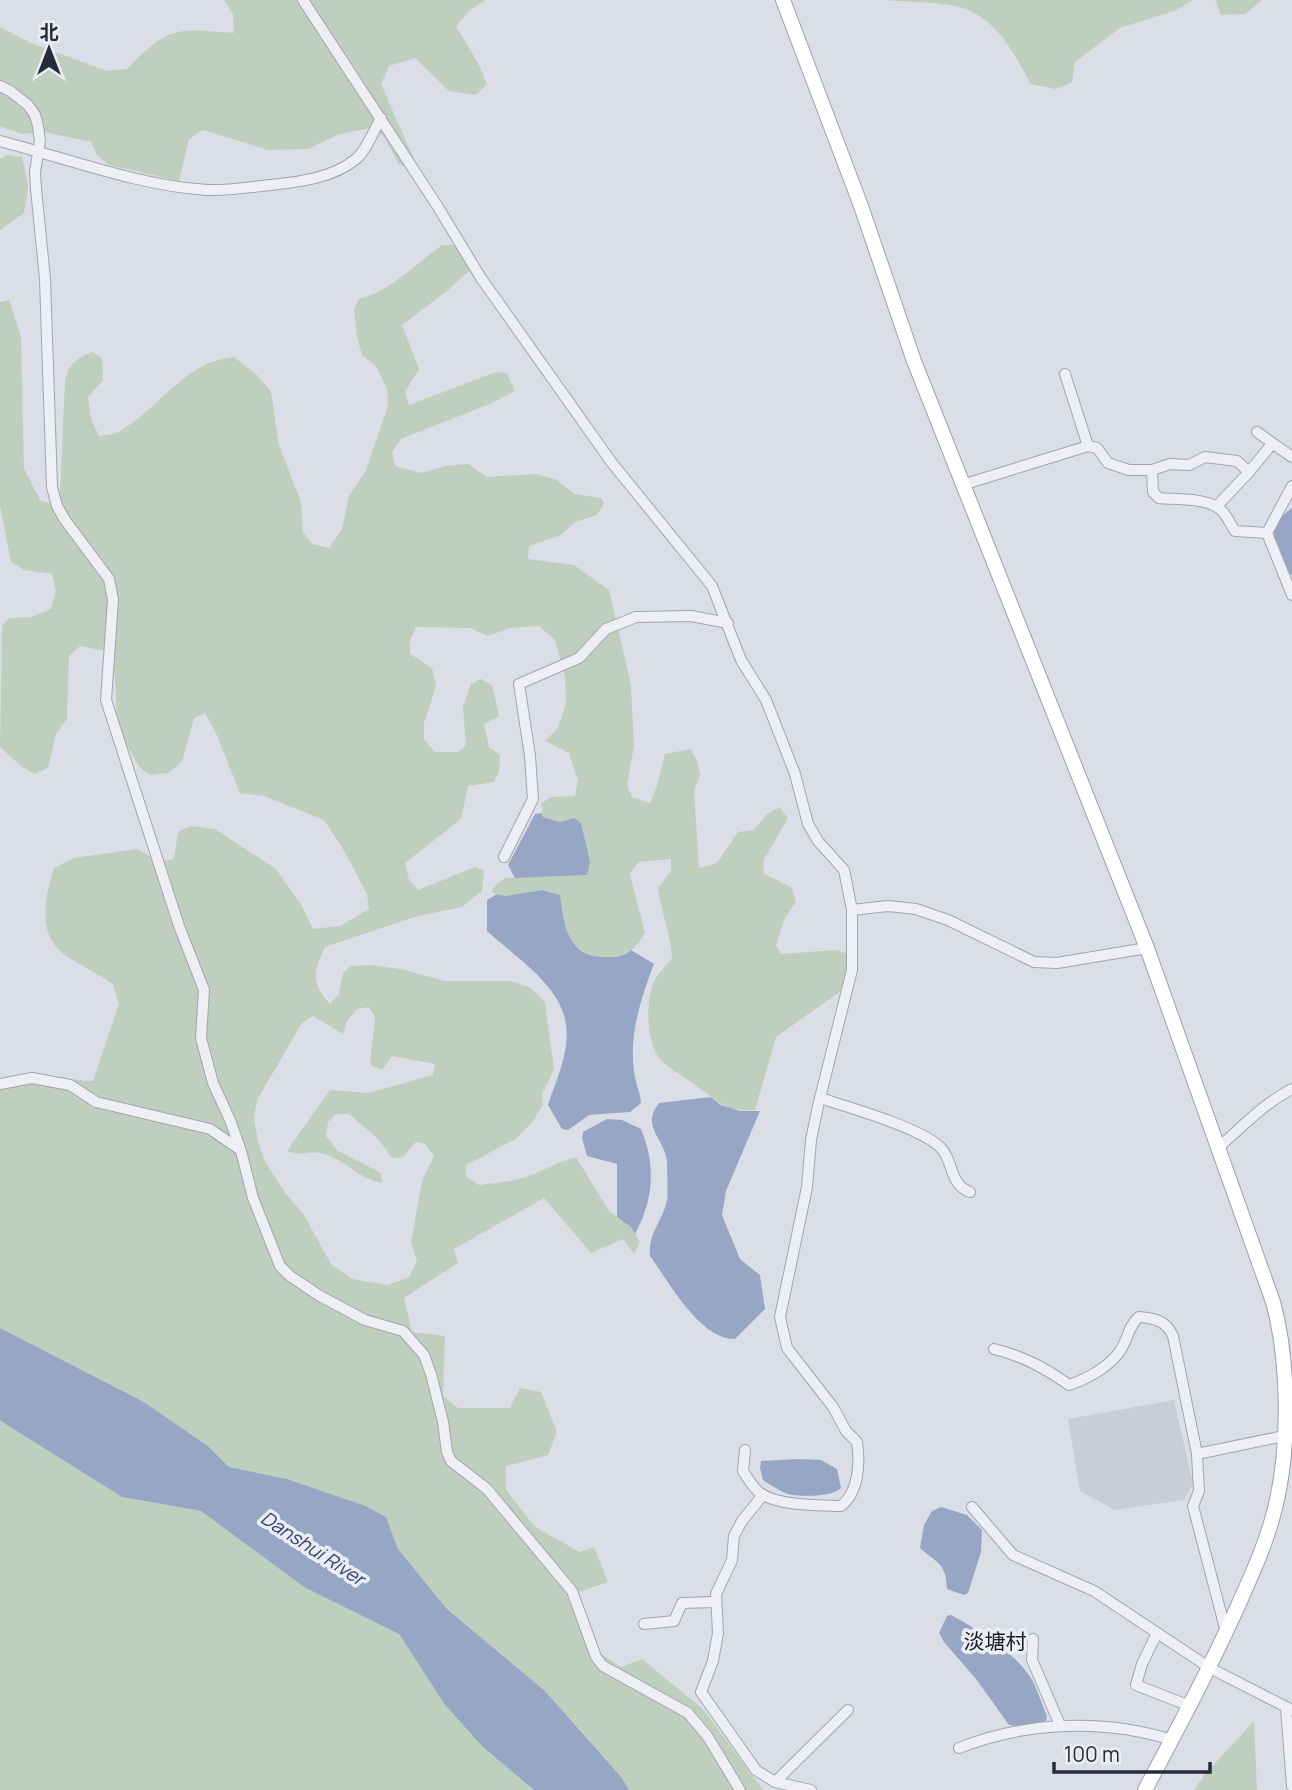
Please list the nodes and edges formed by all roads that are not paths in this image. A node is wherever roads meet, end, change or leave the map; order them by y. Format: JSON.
{"nodes":[{"id":1,"x":303,"y":0,"type":"edge"},
{"id":2,"x":783,"y":0,"type":"edge"},
{"id":3,"x":0,"y":86,"type":"edge"},
{"id":4,"x":381,"y":118,"type":"junction"},
{"id":5,"x":0,"y":141,"type":"edge"},
{"id":6,"x":38,"y":151,"type":"junction"},
{"id":7,"x":1065,"y":374,"type":"dead end"},
{"id":8,"x":1257,"y":432,"type":"dead end"},
{"id":9,"x":1272,"y":444,"type":"junction"},
{"id":10,"x":1088,"y":446,"type":"junction"},
{"id":11,"x":1292,"y":457,"type":"edge"},
{"id":12,"x":1152,"y":470,"type":"junction"},
{"id":13,"x":1249,"y":472,"type":"junction"},
{"id":14,"x":962,"y":485,"type":"junction"},
{"id":15,"x":1292,"y":486,"type":"edge"},
{"id":16,"x":1217,"y":506,"type":"junction"},
{"id":17,"x":1267,"y":533,"type":"junction"},
{"id":18,"x":1292,"y":596,"type":"edge"},
{"id":19,"x":728,"y":623,"type":"junction"},
{"id":20,"x":504,"y":857,"type":"dead end"},
{"id":21,"x":852,"y":910,"type":"junction"},
{"id":22,"x":1147,"y":948,"type":"junction"},
{"id":23,"x":0,"y":1084,"type":"edge"},
{"id":24,"x":1292,"y":1089,"type":"edge"},
{"id":25,"x":820,"y":1098,"type":"junction"},
{"id":26,"x":1218,"y":1148,"type":"junction"},
{"id":27,"x":242,"y":1151,"type":"junction"},
{"id":28,"x":970,"y":1192,"type":"dead end"},
{"id":29,"x":994,"y":1349,"type":"dead end"},
{"id":30,"x":1284,"y":1436,"type":"junction"},
{"id":31,"x":745,"y":1450,"type":"dead end"},
{"id":32,"x":1197,"y":1454,"type":"junction"},
{"id":33,"x":764,"y":1495,"type":"junction"},
{"id":34,"x":972,"y":1507,"type":"dead end"},
{"id":35,"x":716,"y":1602,"type":"junction"},
{"id":36,"x":644,"y":1624,"type":"dead end"},
{"id":37,"x":1226,"y":1632,"type":"junction"},
{"id":38,"x":1157,"y":1633,"type":"junction"},
{"id":39,"x":1033,"y":1639,"type":"dead end"},
{"id":40,"x":1210,"y":1668,"type":"junction"},
{"id":41,"x":1190,"y":1706,"type":"junction"},
{"id":42,"x":1289,"y":1709,"type":"edge"},
{"id":43,"x":848,"y":1710,"type":"dead end"},
{"id":44,"x":1060,"y":1725,"type":"junction"},
{"id":45,"x":1172,"y":1740,"type":"junction"},
{"id":46,"x":959,"y":1748,"type":"dead end"},
{"id":47,"x":775,"y":1782,"type":"junction"},
{"id":48,"x":1292,"y":1786,"type":"edge"},
{"id":49,"x":740,"y":1790,"type":"edge"},
{"id":50,"x":811,"y":1790,"type":"edge"},
{"id":51,"x":1145,"y":1790,"type":"edge"}],
"edges":[{"from":1,"to":4,"type":"street"},
{"from":2,"to":14,"type":"main road"},
{"from":3,"to":6,"type":"street"},
{"from":4,"to":6,"type":"street"},
{"from":4,"to":19,"type":"street"},
{"from":5,"to":6,"type":"street"},
{"from":6,"to":27,"type":"street"},
{"from":7,"to":10,"type":"street"},
{"from":8,"to":9,"type":"street"},
{"from":9,"to":11,"type":"street"},
{"from":9,"to":13,"type":"street"},
{"from":10,"to":12,"type":"street"},
{"from":10,"to":14,"type":"street"},
{"from":12,"to":13,"type":"street"},
{"from":12,"to":16,"type":"street"},
{"from":13,"to":16,"type":"street"},
{"from":14,"to":22,"type":"main road"},
{"from":15,"to":17,"type":"street"},
{"from":16,"to":17,"type":"street"},
{"from":17,"to":18,"type":"street"},
{"from":19,"to":20,"type":"street"},
{"from":19,"to":21,"type":"street"},
{"from":21,"to":22,"type":"street"},
{"from":21,"to":25,"type":"street"},
{"from":22,"to":26,"type":"main road"},
{"from":23,"to":27,"type":"street"},
{"from":24,"to":26,"type":"street"},
{"from":25,"to":28,"type":"street"},
{"from":25,"to":33,"type":"street"},
{"from":26,"to":30,"type":"main road"},
{"from":27,"to":49,"type":"street"},
{"from":29,"to":32,"type":"street"},
{"from":30,"to":32,"type":"street"},
{"from":30,"to":37,"type":"main road"},
{"from":31,"to":33,"type":"street"},
{"from":32,"to":37,"type":"street"},
{"from":33,"to":35,"type":"street"},
{"from":34,"to":38,"type":"street"},
{"from":35,"to":36,"type":"street"},
{"from":35,"to":47,"type":"street"},
{"from":37,"to":40,"type":"main road"},
{"from":38,"to":40,"type":"street"},
{"from":38,"to":41,"type":"street"},
{"from":39,"to":44,"type":"street"},
{"from":40,"to":41,"type":"main road"},
{"from":40,"to":42,"type":"street"},
{"from":41,"to":45,"type":"main road"},
{"from":42,"to":48,"type":"street"},
{"from":43,"to":47,"type":"street"},
{"from":44,"to":45,"type":"street"},
{"from":44,"to":46,"type":"street"},
{"from":45,"to":51,"type":"main road"},
{"from":47,"to":50,"type":"street"}]}
